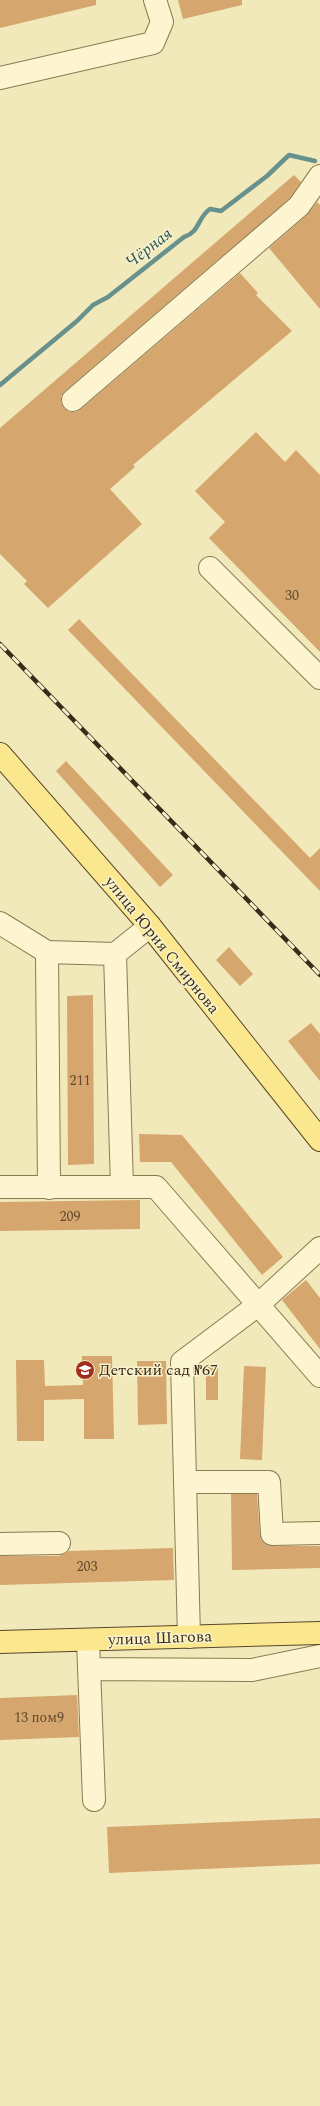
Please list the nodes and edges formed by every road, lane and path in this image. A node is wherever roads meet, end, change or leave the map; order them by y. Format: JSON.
{"nodes":[{"id":1,"x":156,"y":0,"type":"edge"},
{"id":2,"x":0,"y":78,"type":"edge"},
{"id":3,"x":320,"y":176,"type":"edge"},
{"id":4,"x":73,"y":400,"type":"dead end"},
{"id":5,"x":210,"y":568,"type":"dead end"},
{"id":6,"x":320,"y":678,"type":"edge"},
{"id":7,"x":0,"y":754,"type":"edge"},
{"id":8,"x":0,"y":923,"type":"edge"},
{"id":9,"x":150,"y":926,"type":"junction"},
{"id":10,"x":47,"y":952,"type":"junction"},
{"id":11,"x":115,"y":954,"type":"junction"},
{"id":12,"x":320,"y":1140,"type":"edge"},
{"id":13,"x":0,"y":1187,"type":"edge"},
{"id":14,"x":122,"y":1187,"type":"junction"},
{"id":15,"x":49,"y":1188,"type":"junction"},
{"id":16,"x":320,"y":1248,"type":"edge"},
{"id":17,"x":258,"y":1305,"type":"junction"},
{"id":18,"x":320,"y":1376,"type":"edge"},
{"id":19,"x":185,"y":1482,"type":"junction"},
{"id":20,"x":320,"y":1533,"type":"edge"},
{"id":21,"x":59,"y":1543,"type":"dead end"},
{"id":22,"x":0,"y":1544,"type":"edge"},
{"id":23,"x":320,"y":1633,"type":"edge"},
{"id":24,"x":189,"y":1637,"type":"junction"},
{"id":25,"x":88,"y":1640,"type":"junction"},
{"id":26,"x":0,"y":1642,"type":"edge"},
{"id":27,"x":320,"y":1656,"type":"edge"},
{"id":28,"x":89,"y":1669,"type":"junction"},
{"id":29,"x":94,"y":1800,"type":"dead end"}],
"edges":[{"from":1,"to":2,"type":"lane"},
{"from":3,"to":4,"type":"lane"},
{"from":5,"to":6,"type":"lane"},
{"from":7,"to":9,"type":"main road","name":"улица Юрия Смирнова"},
{"from":8,"to":10,"type":"lane"},
{"from":9,"to":11,"type":"lane"},
{"from":9,"to":12,"type":"main road","name":"улица Юрия Смирнова"},
{"from":10,"to":11,"type":"lane"},
{"from":10,"to":15,"type":"lane"},
{"from":11,"to":14,"type":"lane"},
{"from":13,"to":15,"type":"lane"},
{"from":14,"to":15,"type":"lane"},
{"from":14,"to":17,"type":"lane"},
{"from":16,"to":17,"type":"lane"},
{"from":17,"to":18,"type":"lane"},
{"from":17,"to":19,"type":"lane"},
{"from":19,"to":20,"type":"lane"},
{"from":19,"to":24,"type":"lane"},
{"from":21,"to":22,"type":"lane"},
{"from":23,"to":24,"type":"main road","name":"улица Шагова"},
{"from":24,"to":25,"type":"main road","name":"улица Шагова"},
{"from":25,"to":26,"type":"main road","name":"улица Шагова"},
{"from":25,"to":28,"type":"lane"},
{"from":27,"to":28,"type":"lane"},
{"from":28,"to":29,"type":"lane"}]}
